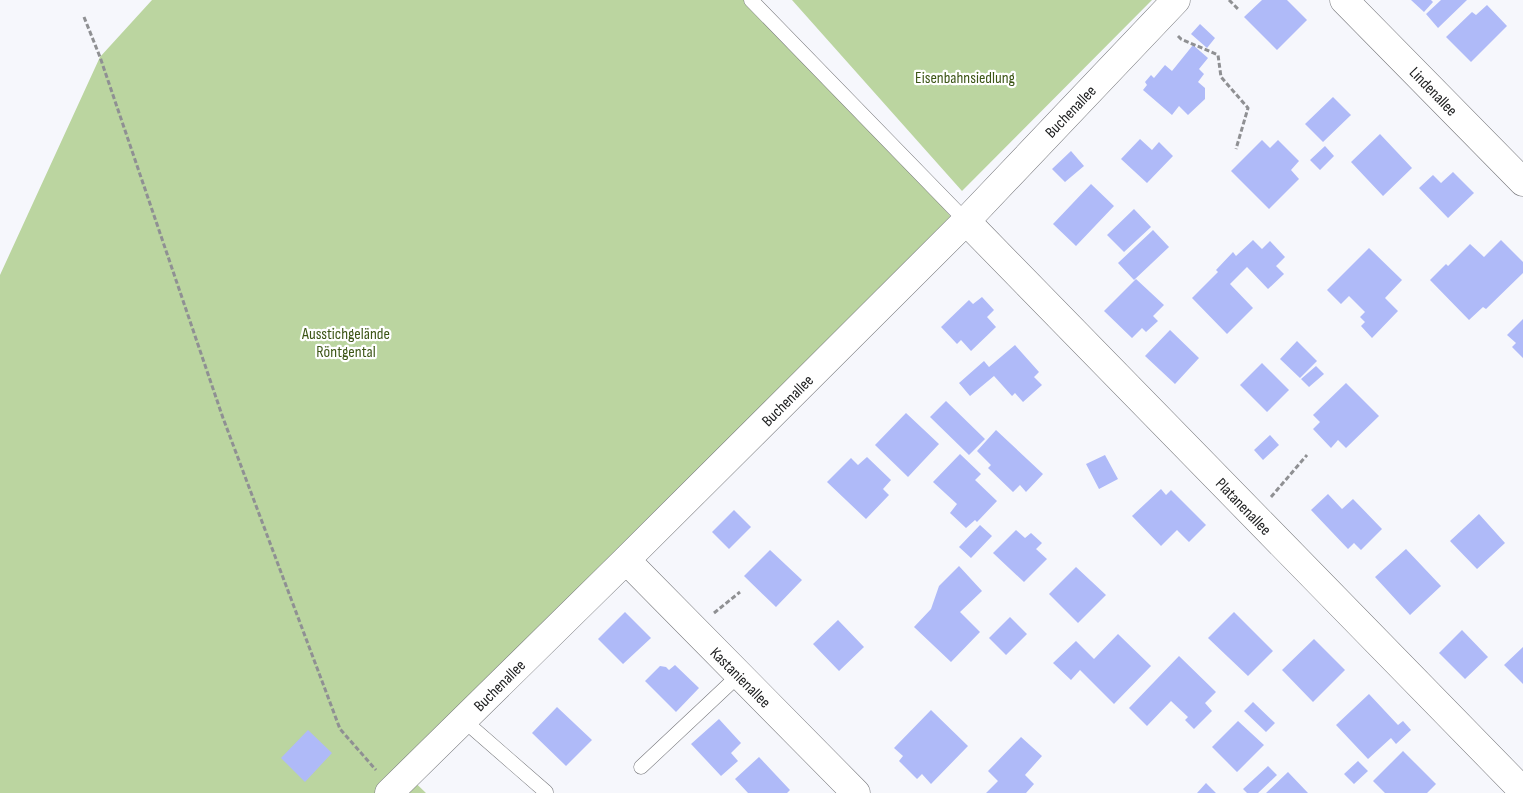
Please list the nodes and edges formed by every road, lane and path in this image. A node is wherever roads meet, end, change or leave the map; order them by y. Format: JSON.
{"nodes":[{"id":1,"x":751,"y":0,"type":"edge"},
{"id":2,"x":1229,"y":0,"type":"edge"},
{"id":3,"x":1344,"y":0,"type":"edge"},
{"id":4,"x":1168,"y":9,"type":"edge"},
{"id":5,"x":1238,"y":10,"type":"dead end"},
{"id":6,"x":84,"y":17,"type":"dead end"},
{"id":7,"x":1236,"y":149,"type":"dead end"},
{"id":8,"x":1523,"y":181,"type":"edge"},
{"id":9,"x":966,"y":222,"type":"junction"},
{"id":10,"x":1307,"y":455,"type":"dead end"},
{"id":11,"x":1254,"y":516,"type":"junction"},
{"id":12,"x":626,"y":560,"type":"junction"},
{"id":13,"x":740,"y":592,"type":"dead end"},
{"id":14,"x":694,"y":630,"type":"junction"},
{"id":15,"x":739,"y":675,"type":"junction"},
{"id":16,"x":460,"y":718,"type":"junction"},
{"id":17,"x":641,"y":767,"type":"dead end"},
{"id":18,"x":391,"y":791,"type":"edge"},
{"id":19,"x":1523,"y":791,"type":"edge"},
{"id":20,"x":546,"y":792,"type":"edge"},
{"id":21,"x":856,"y":793,"type":"edge"}],
"edges":[{"from":1,"to":9,"type":"lane"},
{"from":2,"to":5,"type":"path"},
{"from":3,"to":8,"type":"street","name":"Lindenallee"},
{"from":4,"to":7,"type":"path"},
{"from":4,"to":9,"type":"street","name":"Buchenallee"},
{"from":6,"to":18,"type":"path"},
{"from":9,"to":11,"type":"street","name":"Platanenallee"},
{"from":9,"to":12,"type":"street","name":"Buchenallee"},
{"from":10,"to":11,"type":"path"},
{"from":11,"to":19,"type":"street","name":"Platanenallee"},
{"from":12,"to":14,"type":"street","name":"Kastanienallee"},
{"from":12,"to":16,"type":"street","name":"Buchenallee"},
{"from":13,"to":14,"type":"path"},
{"from":14,"to":15,"type":"street","name":"Kastanienallee"},
{"from":15,"to":17,"type":"lane"},
{"from":15,"to":21,"type":"street","name":"Kastanienallee"},
{"from":16,"to":18,"type":"street","name":"Buchenallee"},
{"from":16,"to":20,"type":"lane"}]}
